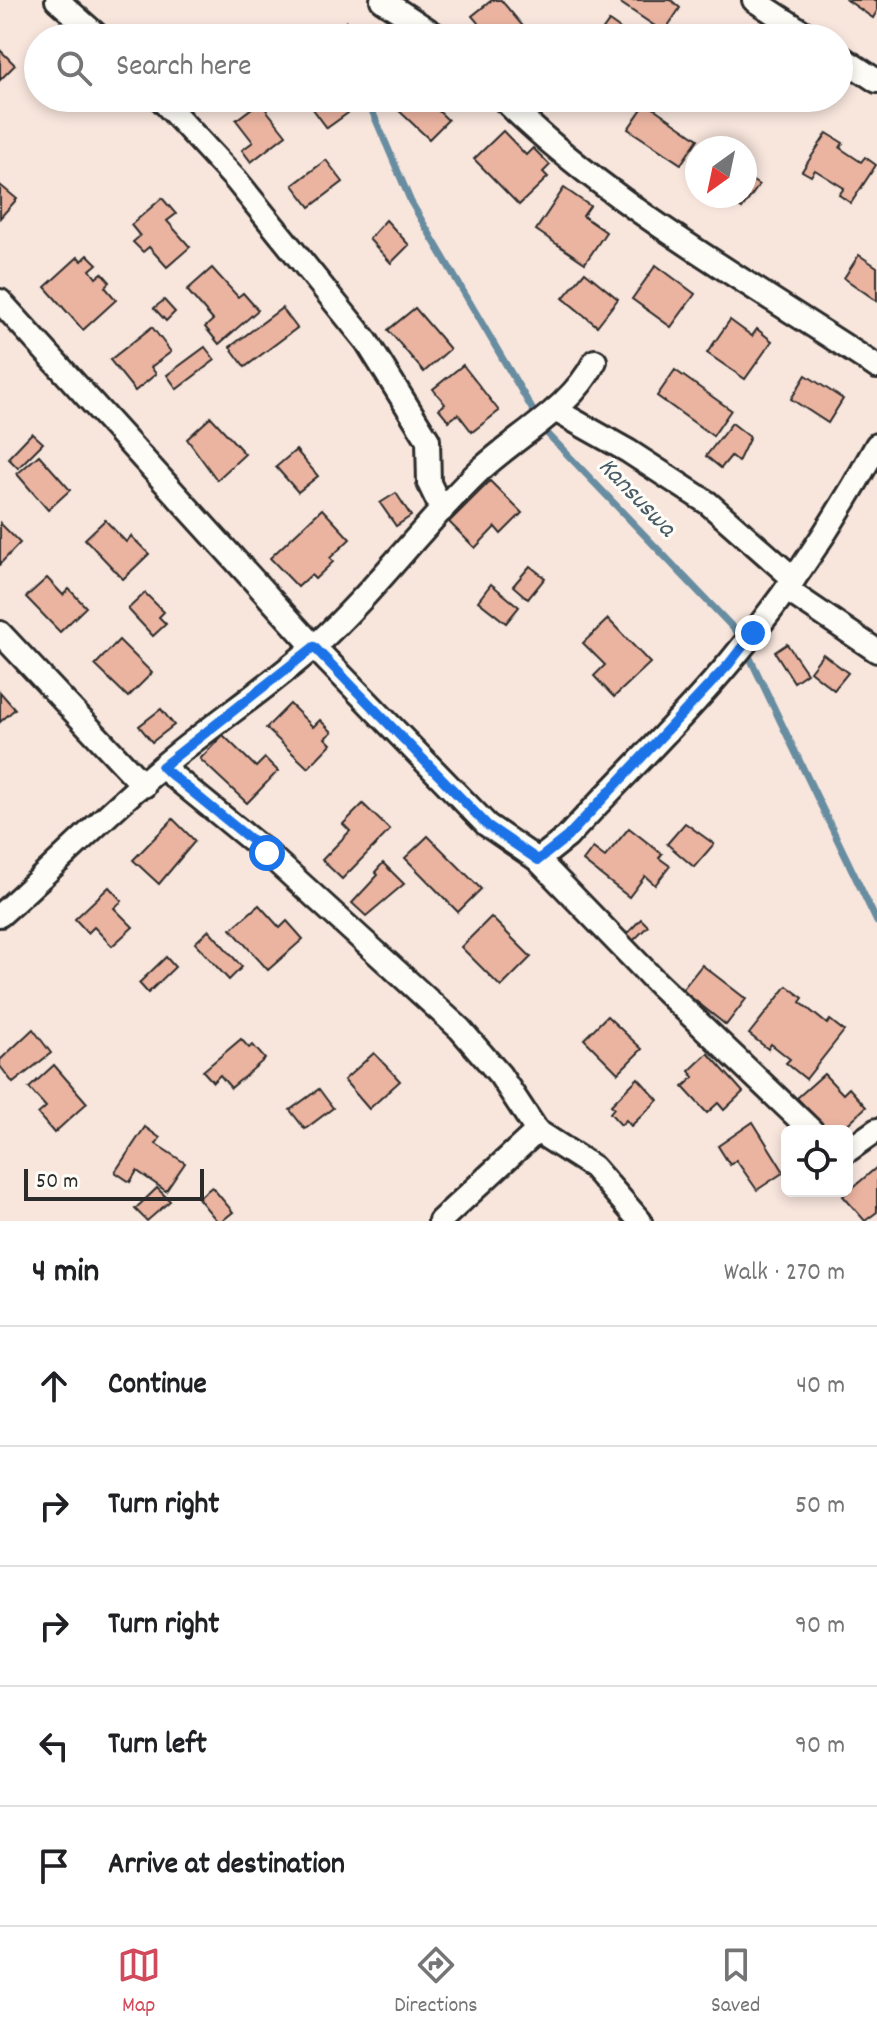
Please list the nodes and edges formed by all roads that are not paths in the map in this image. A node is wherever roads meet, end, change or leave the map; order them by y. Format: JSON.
{"nodes":[{"id":1,"x":57,"y":0,"type":"edge"},
{"id":2,"x":382,"y":0,"type":"edge"},
{"id":3,"x":754,"y":0,"type":"edge"},
{"id":4,"x":84,"y":24,"type":"edge"},
{"id":5,"x":419,"y":24,"type":"edge"},
{"id":6,"x":791,"y":24,"type":"edge"},
{"id":7,"x":853,"y":65,"type":"edge"},
{"id":8,"x":877,"y":81,"type":"edge"},
{"id":9,"x":173,"y":112,"type":"edge"},
{"id":10,"x":516,"y":112,"type":"edge"},
{"id":11,"x":0,"y":301,"type":"edge"},
{"id":12,"x":595,"y":361,"type":"dead end"},
{"id":13,"x":877,"y":367,"type":"edge"},
{"id":14,"x":551,"y":413,"type":"junction"},
{"id":15,"x":877,"y":445,"type":"edge"},
{"id":16,"x":442,"y":510,"type":"junction"},
{"id":17,"x":791,"y":584,"type":"junction"},
{"id":18,"x":0,"y":633,"type":"edge"},
{"id":19,"x":314,"y":647,"type":"junction"},
{"id":20,"x":877,"y":651,"type":"edge"},
{"id":21,"x":162,"y":767,"type":"junction"},
{"id":22,"x":144,"y":786,"type":"junction"},
{"id":23,"x":538,"y":860,"type":"junction"},
{"id":24,"x":0,"y":915,"type":"edge"},
{"id":25,"x":806,"y":1125,"type":"edge"},
{"id":26,"x":877,"y":1130,"type":"edge"},
{"id":27,"x":537,"y":1131,"type":"junction"},
{"id":28,"x":853,"y":1147,"type":"edge"},
{"id":29,"x":440,"y":1221,"type":"edge"},
{"id":30,"x":640,"y":1221,"type":"edge"}],
"edges":[{"from":1,"to":4,"type":"street"},
{"from":2,"to":5,"type":"street"},
{"from":3,"to":6,"type":"street"},
{"from":7,"to":8,"type":"street"},
{"from":9,"to":16,"type":"street"},
{"from":10,"to":13,"type":"street"},
{"from":11,"to":19,"type":"street"},
{"from":12,"to":14,"type":"street"},
{"from":14,"to":16,"type":"street"},
{"from":14,"to":17,"type":"street"},
{"from":15,"to":17,"type":"street"},
{"from":16,"to":19,"type":"street"},
{"from":17,"to":20,"type":"street"},
{"from":17,"to":23,"type":"street"},
{"from":18,"to":22,"type":"street"},
{"from":19,"to":21,"type":"street"},
{"from":19,"to":23,"type":"street"},
{"from":21,"to":22,"type":"street"},
{"from":21,"to":27,"type":"street"},
{"from":22,"to":24,"type":"street"},
{"from":23,"to":25,"type":"street"},
{"from":26,"to":28,"type":"street"},
{"from":27,"to":29,"type":"street"},
{"from":27,"to":30,"type":"street"}]}
